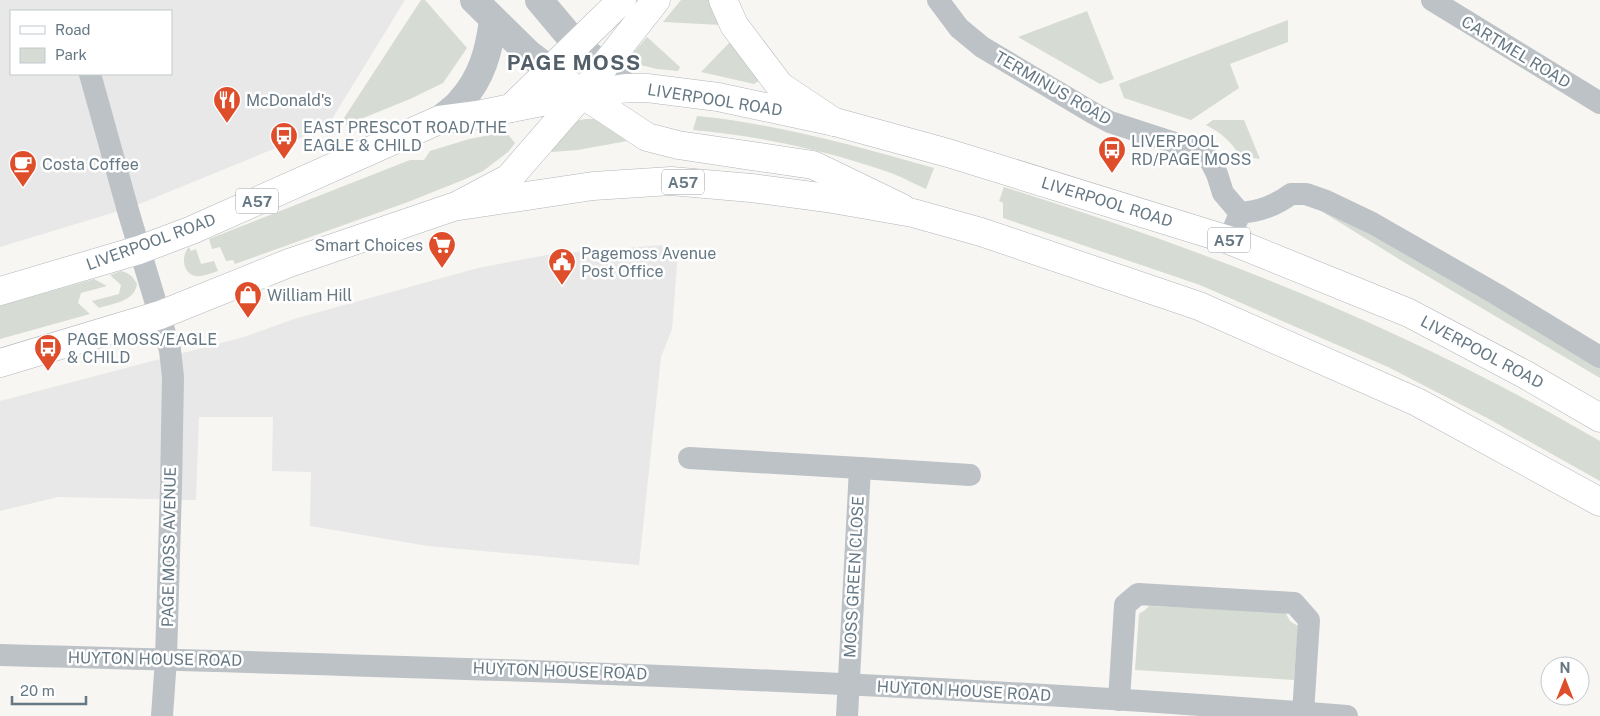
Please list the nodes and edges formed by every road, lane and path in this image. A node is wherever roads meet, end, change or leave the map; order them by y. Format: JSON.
{"nodes":[{"id":1,"x":474,"y":0,"type":"edge"},
{"id":2,"x":539,"y":0,"type":"edge"},
{"id":3,"x":622,"y":0,"type":"edge"},
{"id":4,"x":656,"y":0,"type":"edge"},
{"id":5,"x":723,"y":0,"type":"edge"},
{"id":6,"x":938,"y":0,"type":"edge"},
{"id":7,"x":1432,"y":0,"type":"edge"},
{"id":8,"x":493,"y":20,"type":"junction"},
{"id":9,"x":576,"y":44,"type":"junction"},
{"id":10,"x":602,"y":66,"type":"junction"},
{"id":11,"x":550,"y":70,"type":"junction"},
{"id":12,"x":90,"y":75,"type":"edge"},
{"id":13,"x":628,"y":88,"type":"junction"},
{"id":14,"x":582,"y":94,"type":"junction"},
{"id":15,"x":1598,"y":97,"type":"edge"},
{"id":16,"x":512,"y":108,"type":"junction"},
{"id":17,"x":439,"y":120,"type":"junction"},
{"id":18,"x":835,"y":122,"type":"junction"},
{"id":19,"x":453,"y":208,"type":"junction"},
{"id":20,"x":913,"y":213,"type":"junction"},
{"id":21,"x":1240,"y":213,"type":"junction"},
{"id":22,"x":1229,"y":240,"type":"junction"},
{"id":23,"x":139,"y":250,"type":"junction"},
{"id":24,"x":0,"y":291,"type":"edge"},
{"id":25,"x":160,"y":314,"type":"junction"},
{"id":26,"x":1600,"y":356,"type":"edge"},
{"id":27,"x":0,"y":363,"type":"edge"},
{"id":28,"x":1600,"y":418,"type":"edge"},
{"id":29,"x":690,"y":458,"type":"dead end"},
{"id":30,"x":860,"y":468,"type":"junction"},
{"id":31,"x":970,"y":475,"type":"dead end"},
{"id":32,"x":1600,"y":502,"type":"edge"},
{"id":33,"x":0,"y":655,"type":"edge"},
{"id":34,"x":166,"y":659,"type":"junction"},
{"id":35,"x":849,"y":686,"type":"junction"},
{"id":36,"x":1119,"y":700,"type":"junction"},
{"id":37,"x":1071,"y":706,"type":"edge"},
{"id":38,"x":1298,"y":714,"type":"edge"},
{"id":39,"x":162,"y":716,"type":"edge"},
{"id":40,"x":847,"y":716,"type":"edge"},
{"id":41,"x":1347,"y":716,"type":"edge"}],
"edges":[{"from":1,"to":8,"type":"street"},
{"from":2,"to":9,"type":"street"},
{"from":3,"to":9,"type":"main road"},
{"from":4,"to":10,"type":"main road"},
{"from":5,"to":18,"type":"main road"},
{"from":6,"to":21,"type":"street","name":"TERMINUS ROAD"},
{"from":7,"to":15,"type":"street","name":"CARTMEL ROAD"},
{"from":8,"to":11,"type":"street"},
{"from":8,"to":17,"type":"street","number":"A57"},
{"from":9,"to":10,"type":"street"},
{"from":9,"to":11,"type":"main road"},
{"from":10,"to":13,"type":"street"},
{"from":10,"to":14,"type":"main road"},
{"from":11,"to":14,"type":"main road"},
{"from":11,"to":16,"type":"main road"},
{"from":12,"to":23,"type":"street","name":"PAGE MOSS AVENUE"},
{"from":13,"to":14,"type":"main road","name":"LIVERPOOL ROAD","number":"A57"},
{"from":13,"to":18,"type":"main road","name":"LIVERPOOL ROAD","number":"A57"},
{"from":14,"to":16,"type":"main road","name":"LIVERPOOL ROAD","number":"A57"},
{"from":14,"to":19,"type":"main road"},
{"from":14,"to":20,"type":"main road"},
{"from":16,"to":17,"type":"main road","name":"LIVERPOOL ROAD","number":"A57"},
{"from":17,"to":23,"type":"main road","name":"LIVERPOOL ROAD","number":"A57"},
{"from":18,"to":22,"type":"main road","name":"LIVERPOOL ROAD","number":"A57"},
{"from":19,"to":20,"type":"main road","number":"A57"},
{"from":19,"to":25,"type":"main road","number":"A57"},
{"from":20,"to":32,"type":"main road","number":"A57"},
{"from":21,"to":22,"type":"street"},
{"from":21,"to":26,"type":"street"},
{"from":22,"to":28,"type":"main road","name":"LIVERPOOL ROAD","number":"A57"},
{"from":23,"to":24,"type":"main road","name":"LIVERPOOL ROAD","number":"A57"},
{"from":23,"to":25,"type":"street","name":"PAGE MOSS AVENUE"},
{"from":25,"to":27,"type":"main road","number":"A57"},
{"from":25,"to":34,"type":"street","name":"PAGE MOSS AVENUE"},
{"from":29,"to":30,"type":"street"},
{"from":30,"to":31,"type":"street"},
{"from":30,"to":35,"type":"street","name":"MOSS GREEN CLOSE"},
{"from":33,"to":34,"type":"street","name":"HUYTON HOUSE ROAD"},
{"from":34,"to":35,"type":"street","name":"HUYTON HOUSE ROAD"},
{"from":34,"to":39,"type":"street","name":"PAGE MOSS AVENUE"},
{"from":35,"to":37,"type":"street","name":"HUYTON HOUSE ROAD"},
{"from":35,"to":40,"type":"street","name":"MOSS GREEN CLOSE"},
{"from":36,"to":37,"type":"street","name":"HUYTON HOUSE ROAD"},
{"from":36,"to":38,"type":"street","name":"HUYTON HOUSE ROAD"},
{"from":36,"to":38,"type":"street"},
{"from":38,"to":41,"type":"street","name":"HUYTON HOUSE ROAD"}]}
